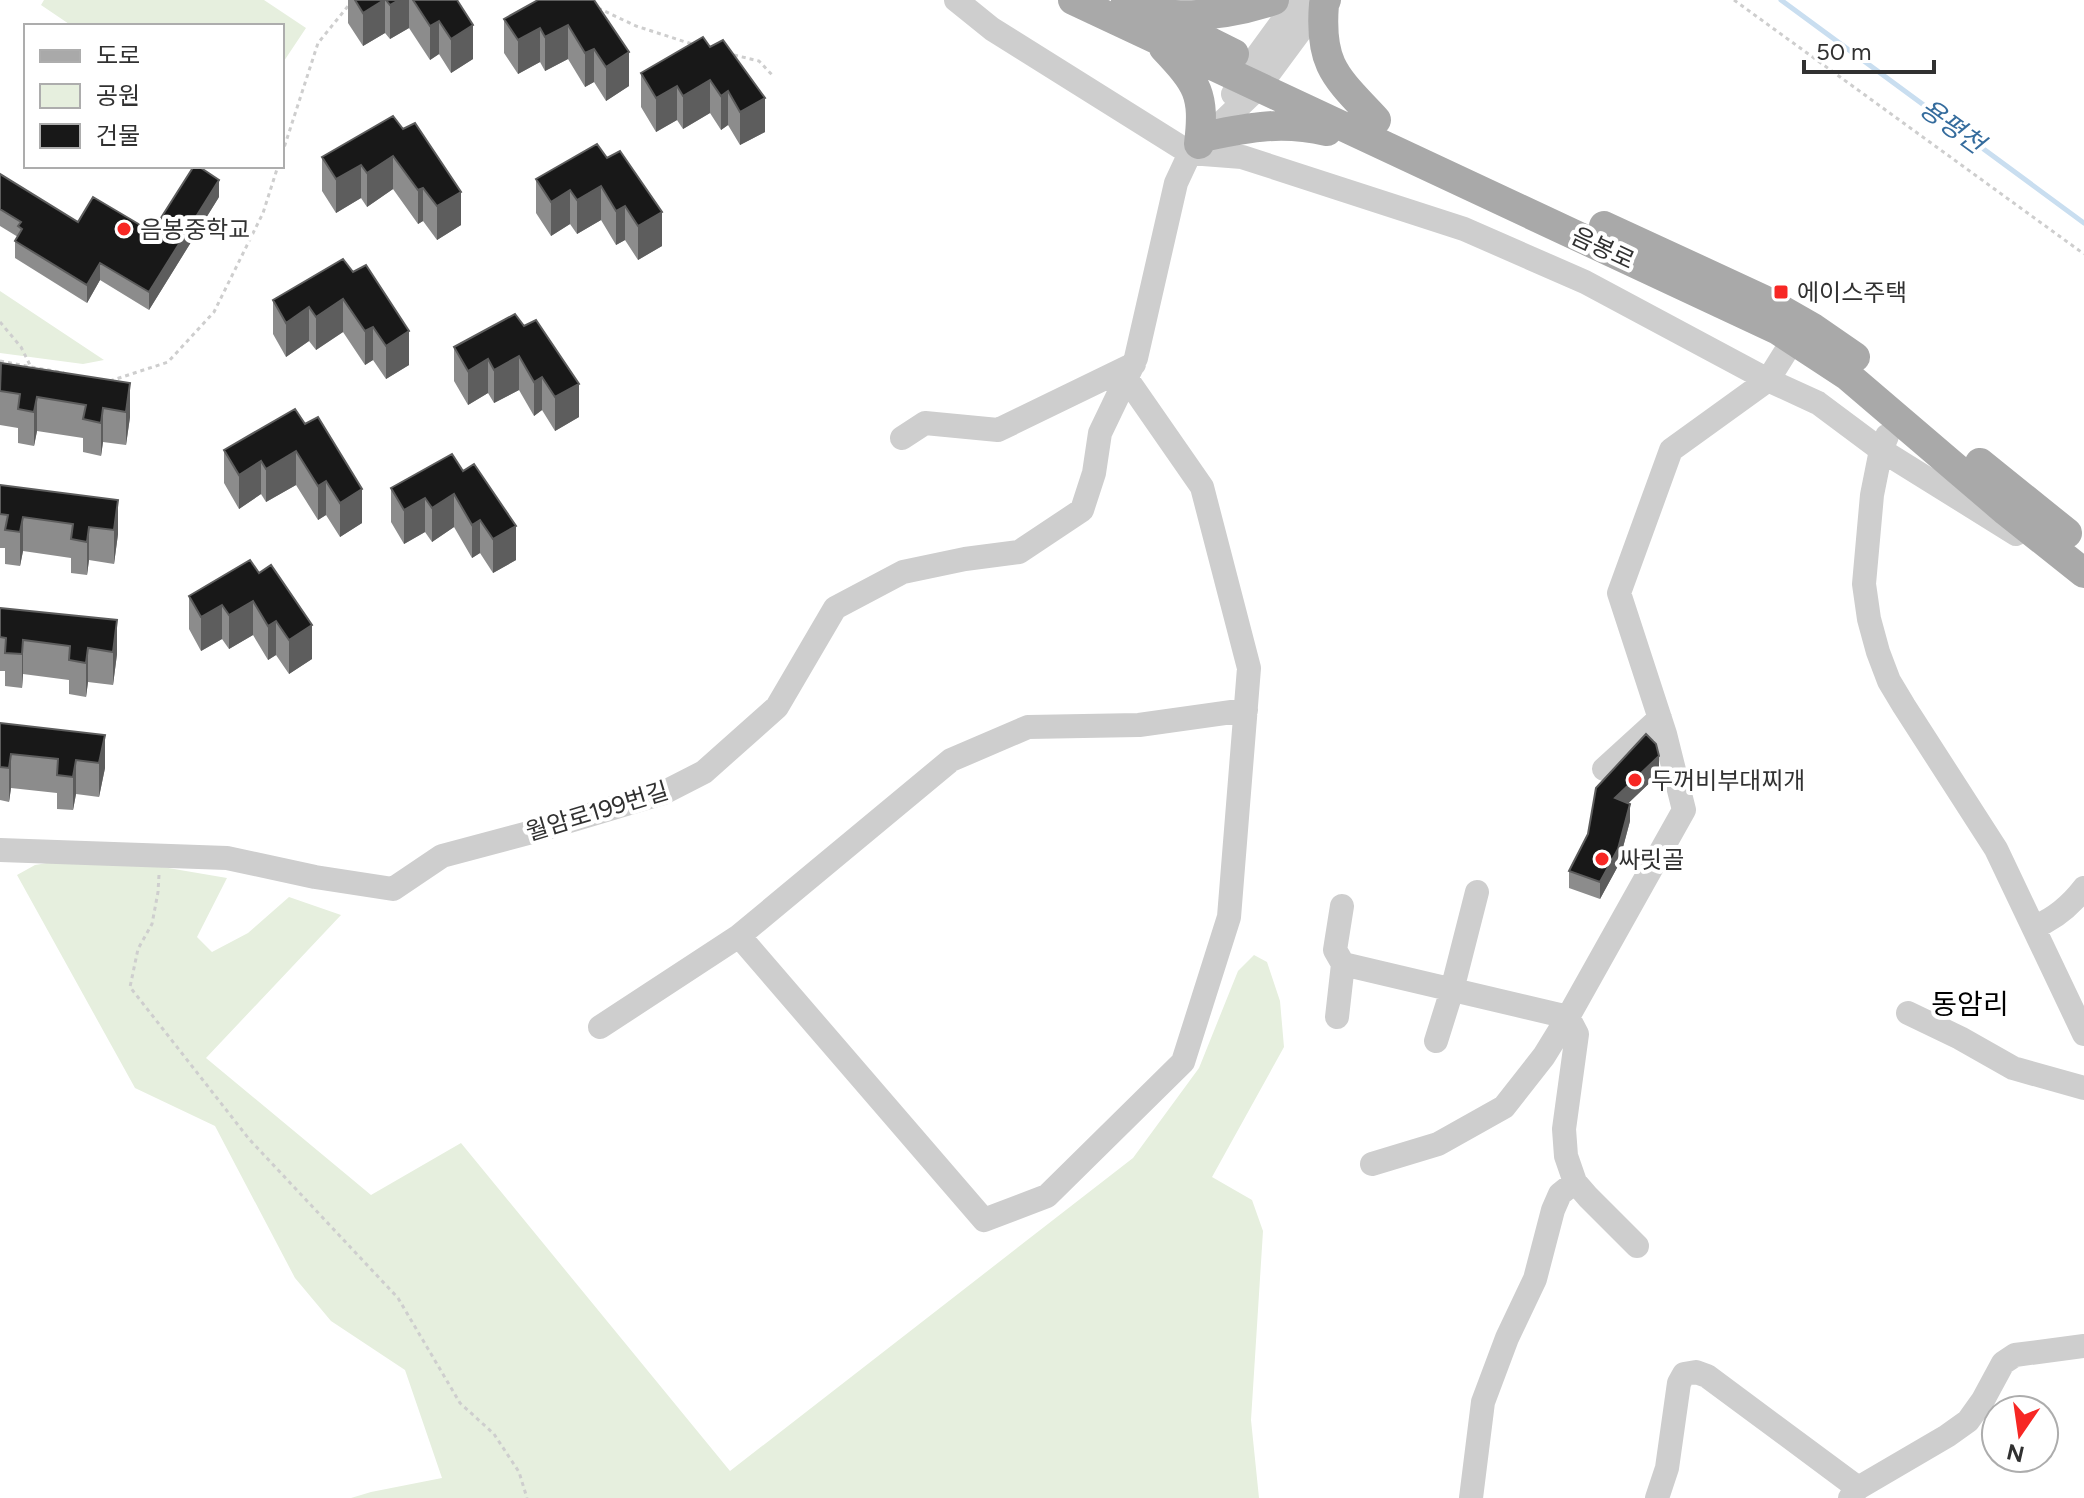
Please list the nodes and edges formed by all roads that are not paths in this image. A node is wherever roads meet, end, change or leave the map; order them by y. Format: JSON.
{"nodes":[{"id":1,"x":956,"y":0,"type":"edge"},
{"id":2,"x":1073,"y":0,"type":"edge"},
{"id":3,"x":1274,"y":0,"type":"edge"},
{"id":4,"x":1298,"y":0,"type":"edge"},
{"id":5,"x":1325,"y":0,"type":"edge"},
{"id":6,"x":1144,"y":17,"type":"edge"},
{"id":7,"x":1255,"y":75,"type":"junction"},
{"id":8,"x":1375,"y":130,"type":"junction"},
{"id":9,"x":1203,"y":140,"type":"junction"},
{"id":10,"x":1793,"y":340,"type":"junction"},
{"id":11,"x":1132,"y":367,"type":"junction"},
{"id":12,"x":1768,"y":380,"type":"junction"},
{"id":13,"x":1895,"y":415,"type":"junction"},
{"id":14,"x":902,"y":438,"type":"dead end"},
{"id":15,"x":1881,"y":450,"type":"junction"},
{"id":16,"x":2084,"y":547,"type":"edge"},
{"id":17,"x":2084,"y":573,"type":"edge"},
{"id":18,"x":2084,"y":588,"type":"edge"},
{"id":19,"x":1246,"y":710,"type":"junction"},
{"id":20,"x":1660,"y":718,"type":"junction"},
{"id":21,"x":1604,"y":769,"type":"dead end"},
{"id":22,"x":0,"y":850,"type":"edge"},
{"id":23,"x":2084,"y":888,"type":"edge"},
{"id":24,"x":1477,"y":892,"type":"dead end"},
{"id":25,"x":1342,"y":906,"type":"dead end"},
{"id":26,"x":2034,"y":927,"type":"junction"},
{"id":27,"x":739,"y":936,"type":"junction"},
{"id":28,"x":1343,"y":964,"type":"junction"},
{"id":29,"x":1452,"y":990,"type":"junction"},
{"id":30,"x":1908,"y":1013,"type":"dead end"},
{"id":31,"x":1337,"y":1017,"type":"dead end"},
{"id":32,"x":1568,"y":1017,"type":"junction"},
{"id":33,"x":600,"y":1027,"type":"dead end"},
{"id":34,"x":2084,"y":1034,"type":"edge"},
{"id":35,"x":1436,"y":1041,"type":"dead end"},
{"id":36,"x":2084,"y":1088,"type":"edge"},
{"id":37,"x":1372,"y":1164,"type":"dead end"},
{"id":38,"x":1575,"y":1182,"type":"junction"},
{"id":39,"x":1637,"y":1246,"type":"dead end"},
{"id":40,"x":2084,"y":1346,"type":"edge"},
{"id":41,"x":1854,"y":1493,"type":"edge"},
{"id":42,"x":1471,"y":1498,"type":"edge"},
{"id":43,"x":1657,"y":1498,"type":"edge"}],
"edges":[{"from":1,"to":9,"type":"street"},
{"from":2,"to":6,"type":"main road","name":"음봉로"},
{"from":3,"to":6,"type":"main road"},
{"from":4,"to":7,"type":"street"},
{"from":5,"to":7,"type":"street"},
{"from":5,"to":8,"type":"main road"},
{"from":6,"to":7,"type":"main road","name":"음봉로"},
{"from":6,"to":9,"type":"main road"},
{"from":7,"to":8,"type":"main road","name":"음봉로"},
{"from":7,"to":9,"type":"street","name":"월암로199번길"},
{"from":8,"to":9,"type":"main road"},
{"from":8,"to":10,"type":"main road","name":"음봉로"},
{"from":8,"to":16,"type":"main road","name":"음봉로"},
{"from":9,"to":11,"type":"street","name":"월암로199번길"},
{"from":9,"to":12,"type":"street"},
{"from":10,"to":12,"type":"street"},
{"from":10,"to":13,"type":"main road","name":"음봉로"},
{"from":11,"to":14,"type":"street"},
{"from":11,"to":19,"type":"street"},
{"from":11,"to":22,"type":"street","name":"월암로199번길"},
{"from":12,"to":15,"type":"street"},
{"from":12,"to":20,"type":"street"},
{"from":13,"to":15,"type":"street"},
{"from":13,"to":17,"type":"main road","name":"음봉로"},
{"from":15,"to":18,"type":"street"},
{"from":15,"to":26,"type":"street"},
{"from":19,"to":27,"type":"street"},
{"from":19,"to":27,"type":"street"},
{"from":20,"to":21,"type":"street"},
{"from":20,"to":32,"type":"street"},
{"from":23,"to":26,"type":"street"},
{"from":24,"to":29,"type":"street"},
{"from":25,"to":28,"type":"street"},
{"from":26,"to":34,"type":"street"},
{"from":27,"to":33,"type":"street"},
{"from":28,"to":29,"type":"street"},
{"from":28,"to":31,"type":"street"},
{"from":29,"to":32,"type":"street"},
{"from":29,"to":35,"type":"street"},
{"from":30,"to":36,"type":"street"},
{"from":32,"to":37,"type":"street"},
{"from":32,"to":38,"type":"street"},
{"from":38,"to":39,"type":"street"},
{"from":38,"to":42,"type":"street"},
{"from":40,"to":41,"type":"street"},
{"from":41,"to":43,"type":"street"}]}
